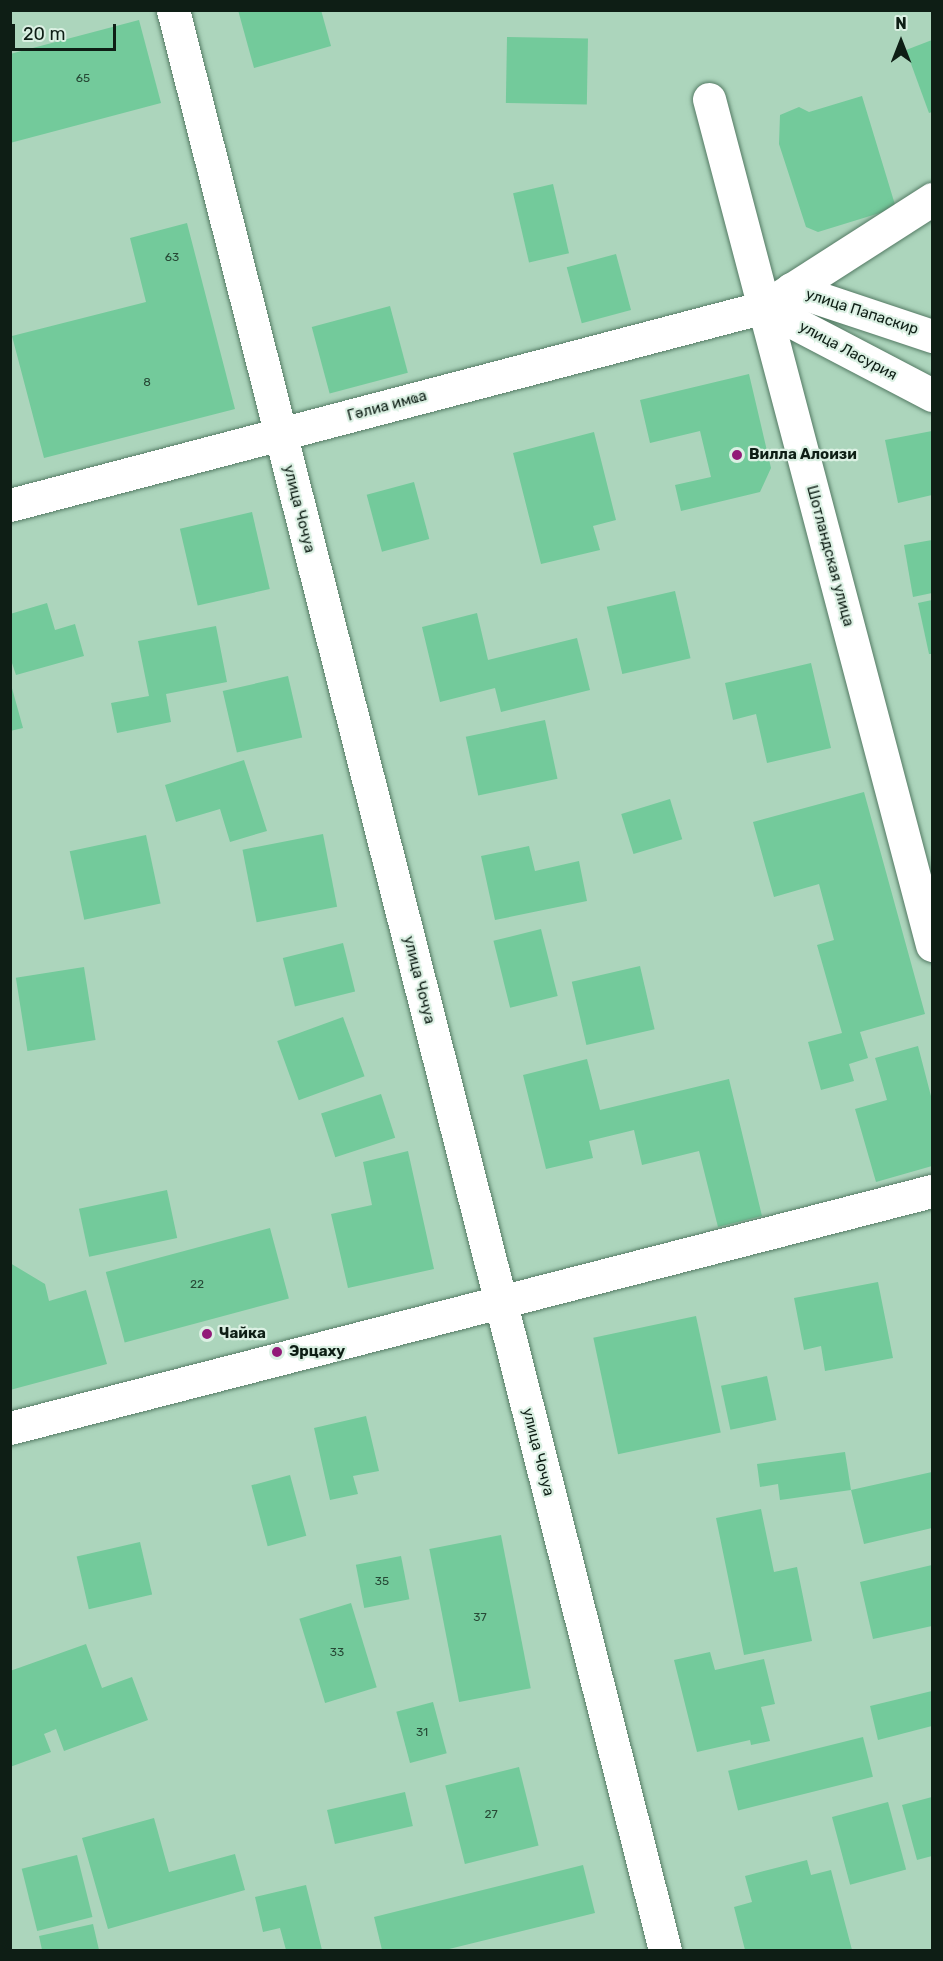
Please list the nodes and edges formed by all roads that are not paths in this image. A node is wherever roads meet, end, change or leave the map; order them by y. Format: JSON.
{"nodes":[{"id":1,"x":173,"y":10,"type":"edge"},
{"id":2,"x":709,"y":99,"type":"dead end"},
{"id":3,"x":933,"y":199,"type":"edge"},
{"id":4,"x":791,"y":289,"type":"junction"},
{"id":5,"x":764,"y":307,"type":"junction"},
{"id":6,"x":933,"y":336,"type":"edge"},
{"id":7,"x":933,"y":395,"type":"edge"},
{"id":8,"x":280,"y":434,"type":"junction"},
{"id":9,"x":10,"y":505,"type":"edge"},
{"id":10,"x":933,"y":945,"type":"edge"},
{"id":11,"x":933,"y":1191,"type":"edge"},
{"id":12,"x":501,"y":1302,"type":"junction"},
{"id":13,"x":10,"y":1428,"type":"edge"},
{"id":14,"x":665,"y":1950,"type":"edge"}],
"edges":[{"from":1,"to":8,"type":"main road","name":"улица Чочуа"},
{"from":2,"to":5,"type":"main road","name":"Шотландская улица"},
{"from":3,"to":4,"type":"main road","name":"Гәлиа имҩа"},
{"from":4,"to":5,"type":"main road","name":"Гәлиа имҩа"},
{"from":4,"to":6,"type":"main road","name":"улица Папаскир"},
{"from":5,"to":7,"type":"main road","name":"улица Ласурия"},
{"from":5,"to":8,"type":"main road","name":"Гәлиа имҩа"},
{"from":5,"to":10,"type":"main road","name":"Шотландская улица"},
{"from":8,"to":9,"type":"main road","name":"Гәлиа имҩа"},
{"from":8,"to":12,"type":"main road","name":"улица Чочуа"},
{"from":11,"to":12,"type":"main road"},
{"from":12,"to":13,"type":"main road"},
{"from":12,"to":14,"type":"main road","name":"улица Чочуа"}]}
